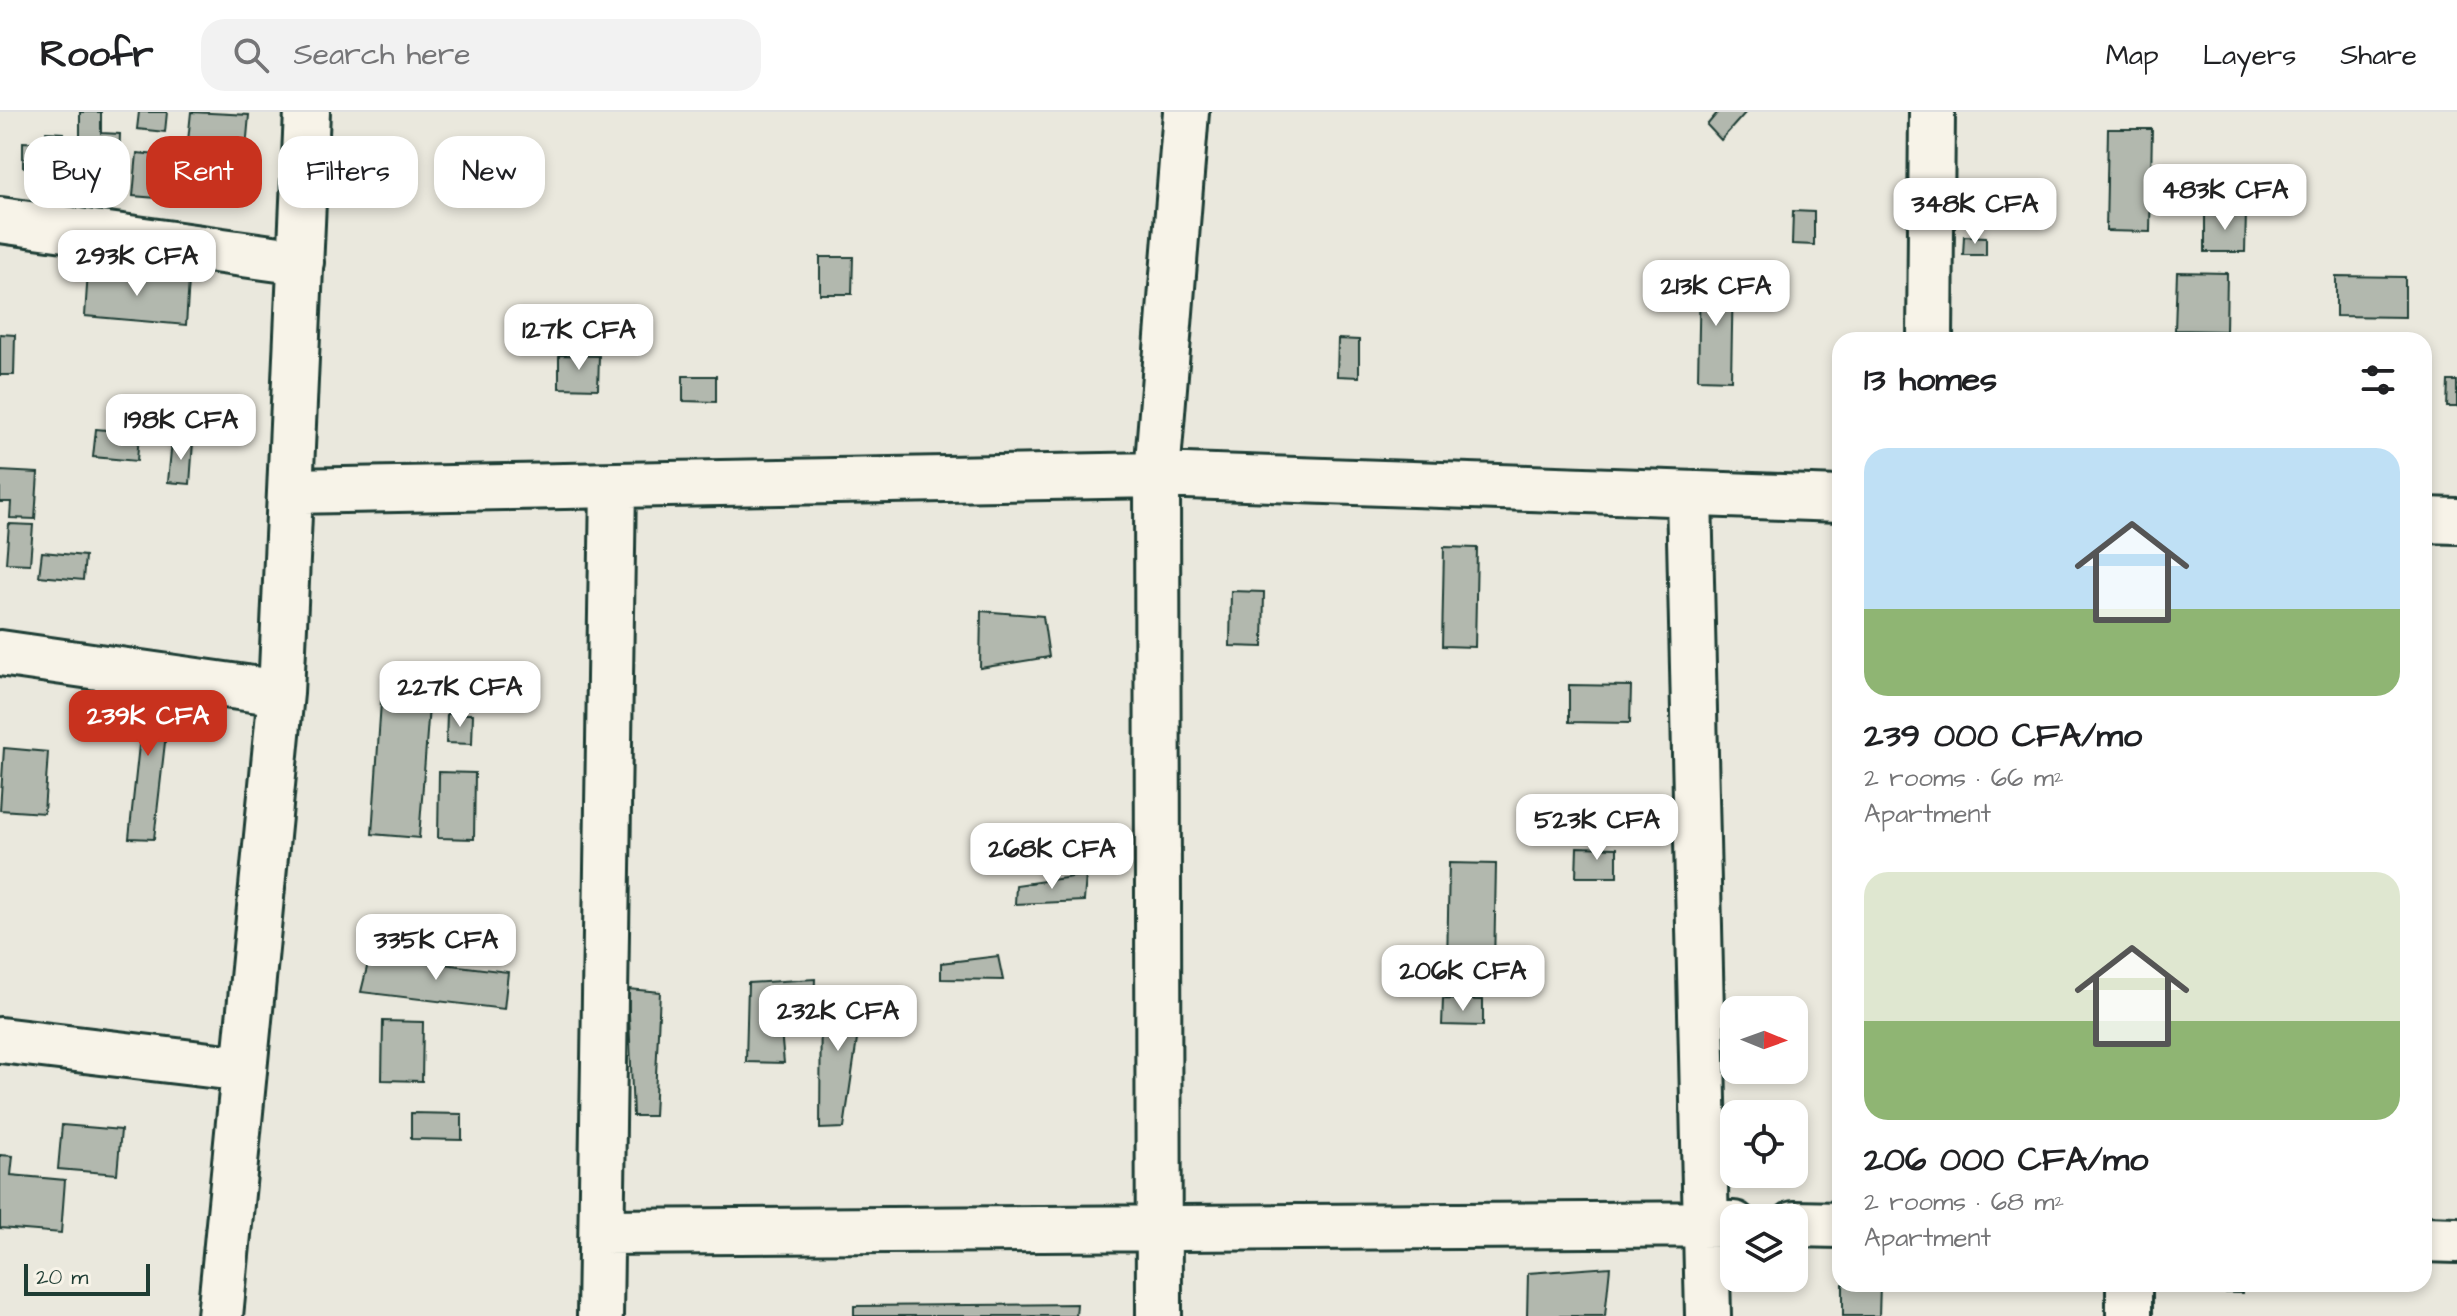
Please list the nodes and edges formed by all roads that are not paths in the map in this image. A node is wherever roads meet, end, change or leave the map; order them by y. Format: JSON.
{"nodes":[{"id":1,"x":307,"y":112,"type":"edge"},
{"id":2,"x":1186,"y":112,"type":"edge"},
{"id":3,"x":1932,"y":112,"type":"edge"},
{"id":4,"x":0,"y":220,"type":"edge"},
{"id":5,"x":301,"y":262,"type":"junction"},
{"id":6,"x":1930,"y":332,"type":"edge"},
{"id":7,"x":1157,"y":475,"type":"junction"},
{"id":8,"x":613,"y":486,"type":"junction"},
{"id":9,"x":290,"y":491,"type":"junction"},
{"id":10,"x":1689,"y":494,"type":"junction"},
{"id":11,"x":1832,"y":499,"type":"edge"},
{"id":12,"x":2432,"y":520,"type":"edge"},
{"id":13,"x":2457,"y":521,"type":"edge"},
{"id":14,"x":0,"y":653,"type":"edge"},
{"id":15,"x":281,"y":693,"type":"junction"},
{"id":16,"x":0,"y":1040,"type":"edge"},
{"id":17,"x":244,"y":1069,"type":"junction"},
{"id":18,"x":1720,"y":1224,"type":"edge"},
{"id":19,"x":1808,"y":1224,"type":"edge"},
{"id":20,"x":1832,"y":1225,"type":"edge"},
{"id":21,"x":1159,"y":1228,"type":"junction"},
{"id":22,"x":602,"y":1232,"type":"junction"},
{"id":23,"x":2432,"y":1239,"type":"edge"},
{"id":24,"x":2457,"y":1240,"type":"edge"},
{"id":25,"x":2129,"y":1292,"type":"edge"},
{"id":26,"x":220,"y":1316,"type":"edge"},
{"id":27,"x":600,"y":1316,"type":"edge"},
{"id":28,"x":1159,"y":1316,"type":"edge"},
{"id":29,"x":1708,"y":1316,"type":"edge"},
{"id":30,"x":2129,"y":1316,"type":"edge"}],
"edges":[{"from":1,"to":5,"type":"street"},
{"from":2,"to":7,"type":"street"},
{"from":3,"to":6,"type":"street"},
{"from":4,"to":5,"type":"street"},
{"from":5,"to":9,"type":"street"},
{"from":7,"to":8,"type":"street"},
{"from":7,"to":10,"type":"street"},
{"from":7,"to":21,"type":"street"},
{"from":8,"to":9,"type":"street"},
{"from":8,"to":22,"type":"street"},
{"from":9,"to":15,"type":"street"},
{"from":10,"to":11,"type":"street"},
{"from":10,"to":18,"type":"street"},
{"from":12,"to":13,"type":"street"},
{"from":14,"to":15,"type":"street"},
{"from":15,"to":17,"type":"street"},
{"from":16,"to":17,"type":"street"},
{"from":17,"to":26,"type":"street"},
{"from":18,"to":21,"type":"street"},
{"from":18,"to":29,"type":"street"},
{"from":19,"to":20,"type":"street"},
{"from":21,"to":22,"type":"street"},
{"from":21,"to":28,"type":"street"},
{"from":22,"to":27,"type":"street"},
{"from":23,"to":24,"type":"street"},
{"from":25,"to":30,"type":"street"}]}
